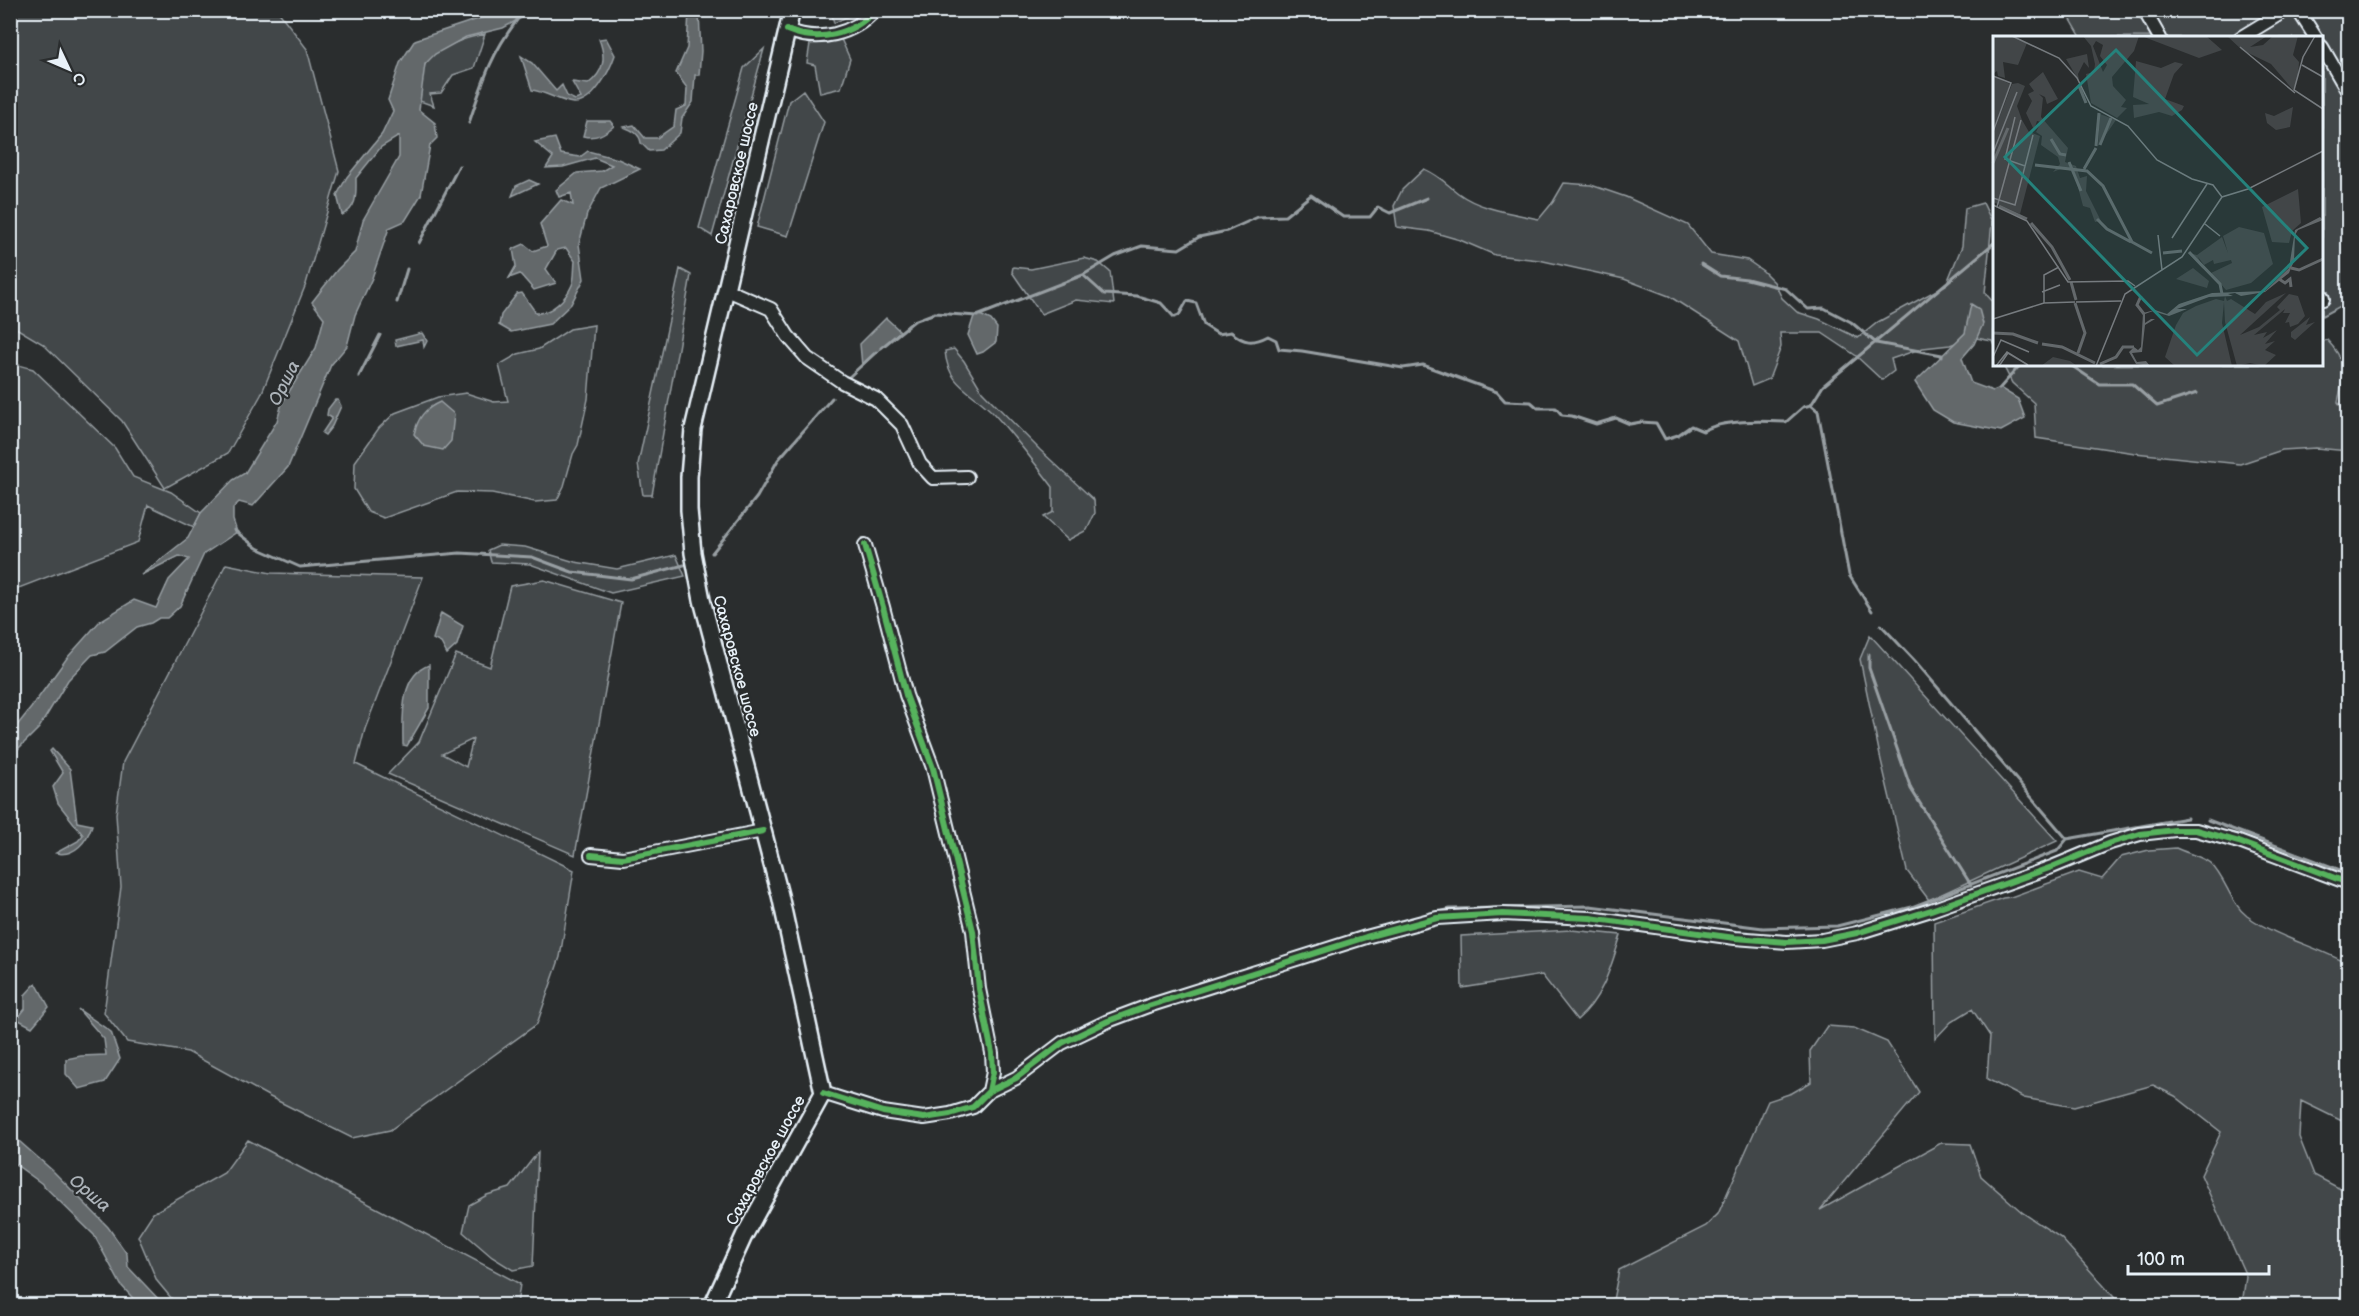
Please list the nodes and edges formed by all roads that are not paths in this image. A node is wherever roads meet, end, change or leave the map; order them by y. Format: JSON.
{"nodes":[{"id":1,"x":792,"y":10,"type":"edge"},
{"id":2,"x":875,"y":10,"type":"edge"},
{"id":3,"x":2144,"y":10,"type":"edge"},
{"id":4,"x":2286,"y":10,"type":"edge"},
{"id":5,"x":2298,"y":10,"type":"edge"},
{"id":6,"x":787,"y":30,"type":"junction"},
{"id":7,"x":2159,"y":36,"type":"edge"},
{"id":8,"x":2243,"y":36,"type":"edge"},
{"id":9,"x":2315,"y":36,"type":"edge"},
{"id":10,"x":2323,"y":49,"type":"edge"},
{"id":11,"x":2349,"y":92,"type":"edge"},
{"id":12,"x":727,"y":290,"type":"junction"},
{"id":13,"x":967,"y":477,"type":"dead end"},
{"id":14,"x":865,"y":545,"type":"dead end"},
{"id":15,"x":763,"y":831,"type":"junction"},
{"id":16,"x":591,"y":855,"type":"dead end"},
{"id":17,"x":2349,"y":884,"type":"edge"},
{"id":18,"x":989,"y":1091,"type":"junction"},
{"id":19,"x":823,"y":1093,"type":"junction"},
{"id":20,"x":712,"y":1305,"type":"edge"}],
"edges":[{"from":1,"to":6,"type":"main road","name":"Сахаровское шоссе"},
{"from":2,"to":6,"type":"street"},
{"from":3,"to":7,"type":"street"},
{"from":4,"to":8,"type":"street"},
{"from":5,"to":9,"type":"street"},
{"from":6,"to":12,"type":"main road","name":"Сахаровское шоссе"},
{"from":10,"to":11,"type":"street"},
{"from":12,"to":13,"type":"street"},
{"from":12,"to":15,"type":"main road","name":"Сахаровское шоссе"},
{"from":14,"to":18,"type":"street"},
{"from":15,"to":16,"type":"street"},
{"from":15,"to":19,"type":"main road","name":"Сахаровское шоссе"},
{"from":17,"to":18,"type":"street"},
{"from":18,"to":19,"type":"street"},
{"from":19,"to":20,"type":"main road","name":"Сахаровское шоссе"}]}
